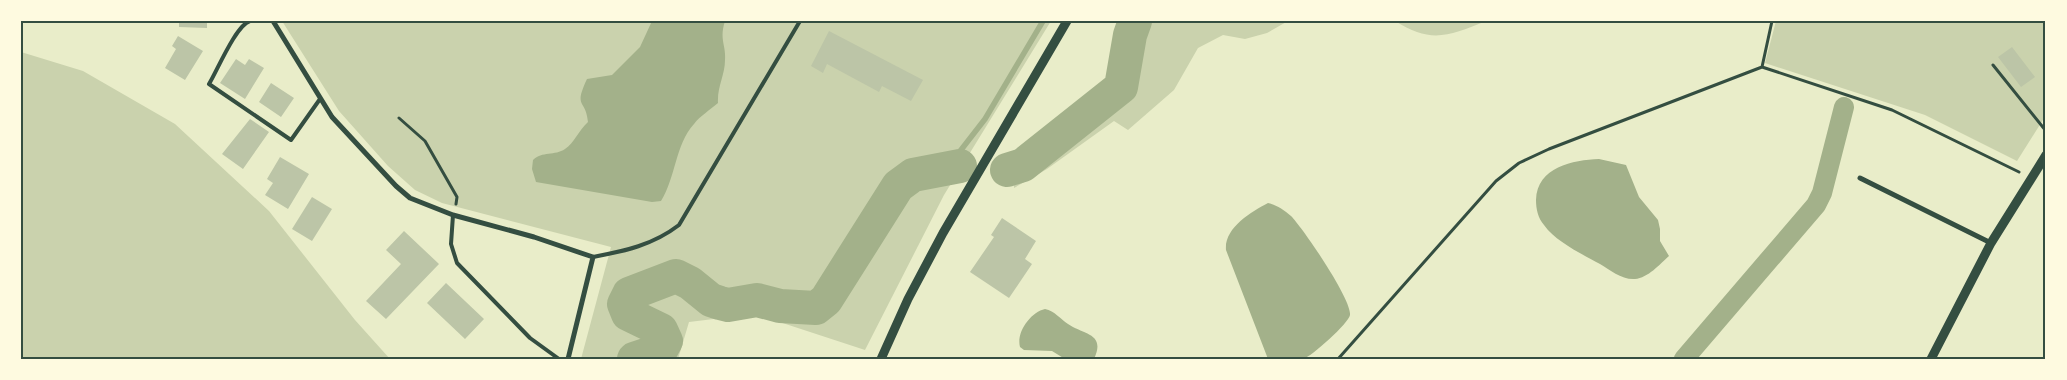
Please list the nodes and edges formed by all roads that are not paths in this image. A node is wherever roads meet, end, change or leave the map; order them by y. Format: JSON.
{"nodes":[{"id":1,"x":250,"y":21,"type":"edge"},
{"id":2,"x":273,"y":21,"type":"edge"},
{"id":3,"x":800,"y":21,"type":"edge"},
{"id":4,"x":1067,"y":21,"type":"edge"},
{"id":5,"x":320,"y":99,"type":"junction"},
{"id":6,"x":2046,"y":154,"type":"edge"},
{"id":7,"x":1860,"y":178,"type":"dead end"},
{"id":8,"x":453,"y":215,"type":"junction"},
{"id":9,"x":1991,"y":243,"type":"junction"},
{"id":10,"x":593,"y":257,"type":"junction"},
{"id":11,"x":559,"y":359,"type":"edge"},
{"id":12,"x":568,"y":359,"type":"edge"},
{"id":13,"x":881,"y":359,"type":"edge"},
{"id":14,"x":1931,"y":359,"type":"edge"}],
"edges":[{"from":1,"to":5,"type":"lane"},
{"from":2,"to":5,"type":"street"},
{"from":3,"to":10,"type":"lane"},
{"from":4,"to":13,"type":"street"},
{"from":5,"to":8,"type":"street"},
{"from":6,"to":9,"type":"street"},
{"from":7,"to":9,"type":"street"},
{"from":8,"to":10,"type":"street"},
{"from":8,"to":11,"type":"lane"},
{"from":9,"to":14,"type":"street"},
{"from":10,"to":12,"type":"street"}]}
